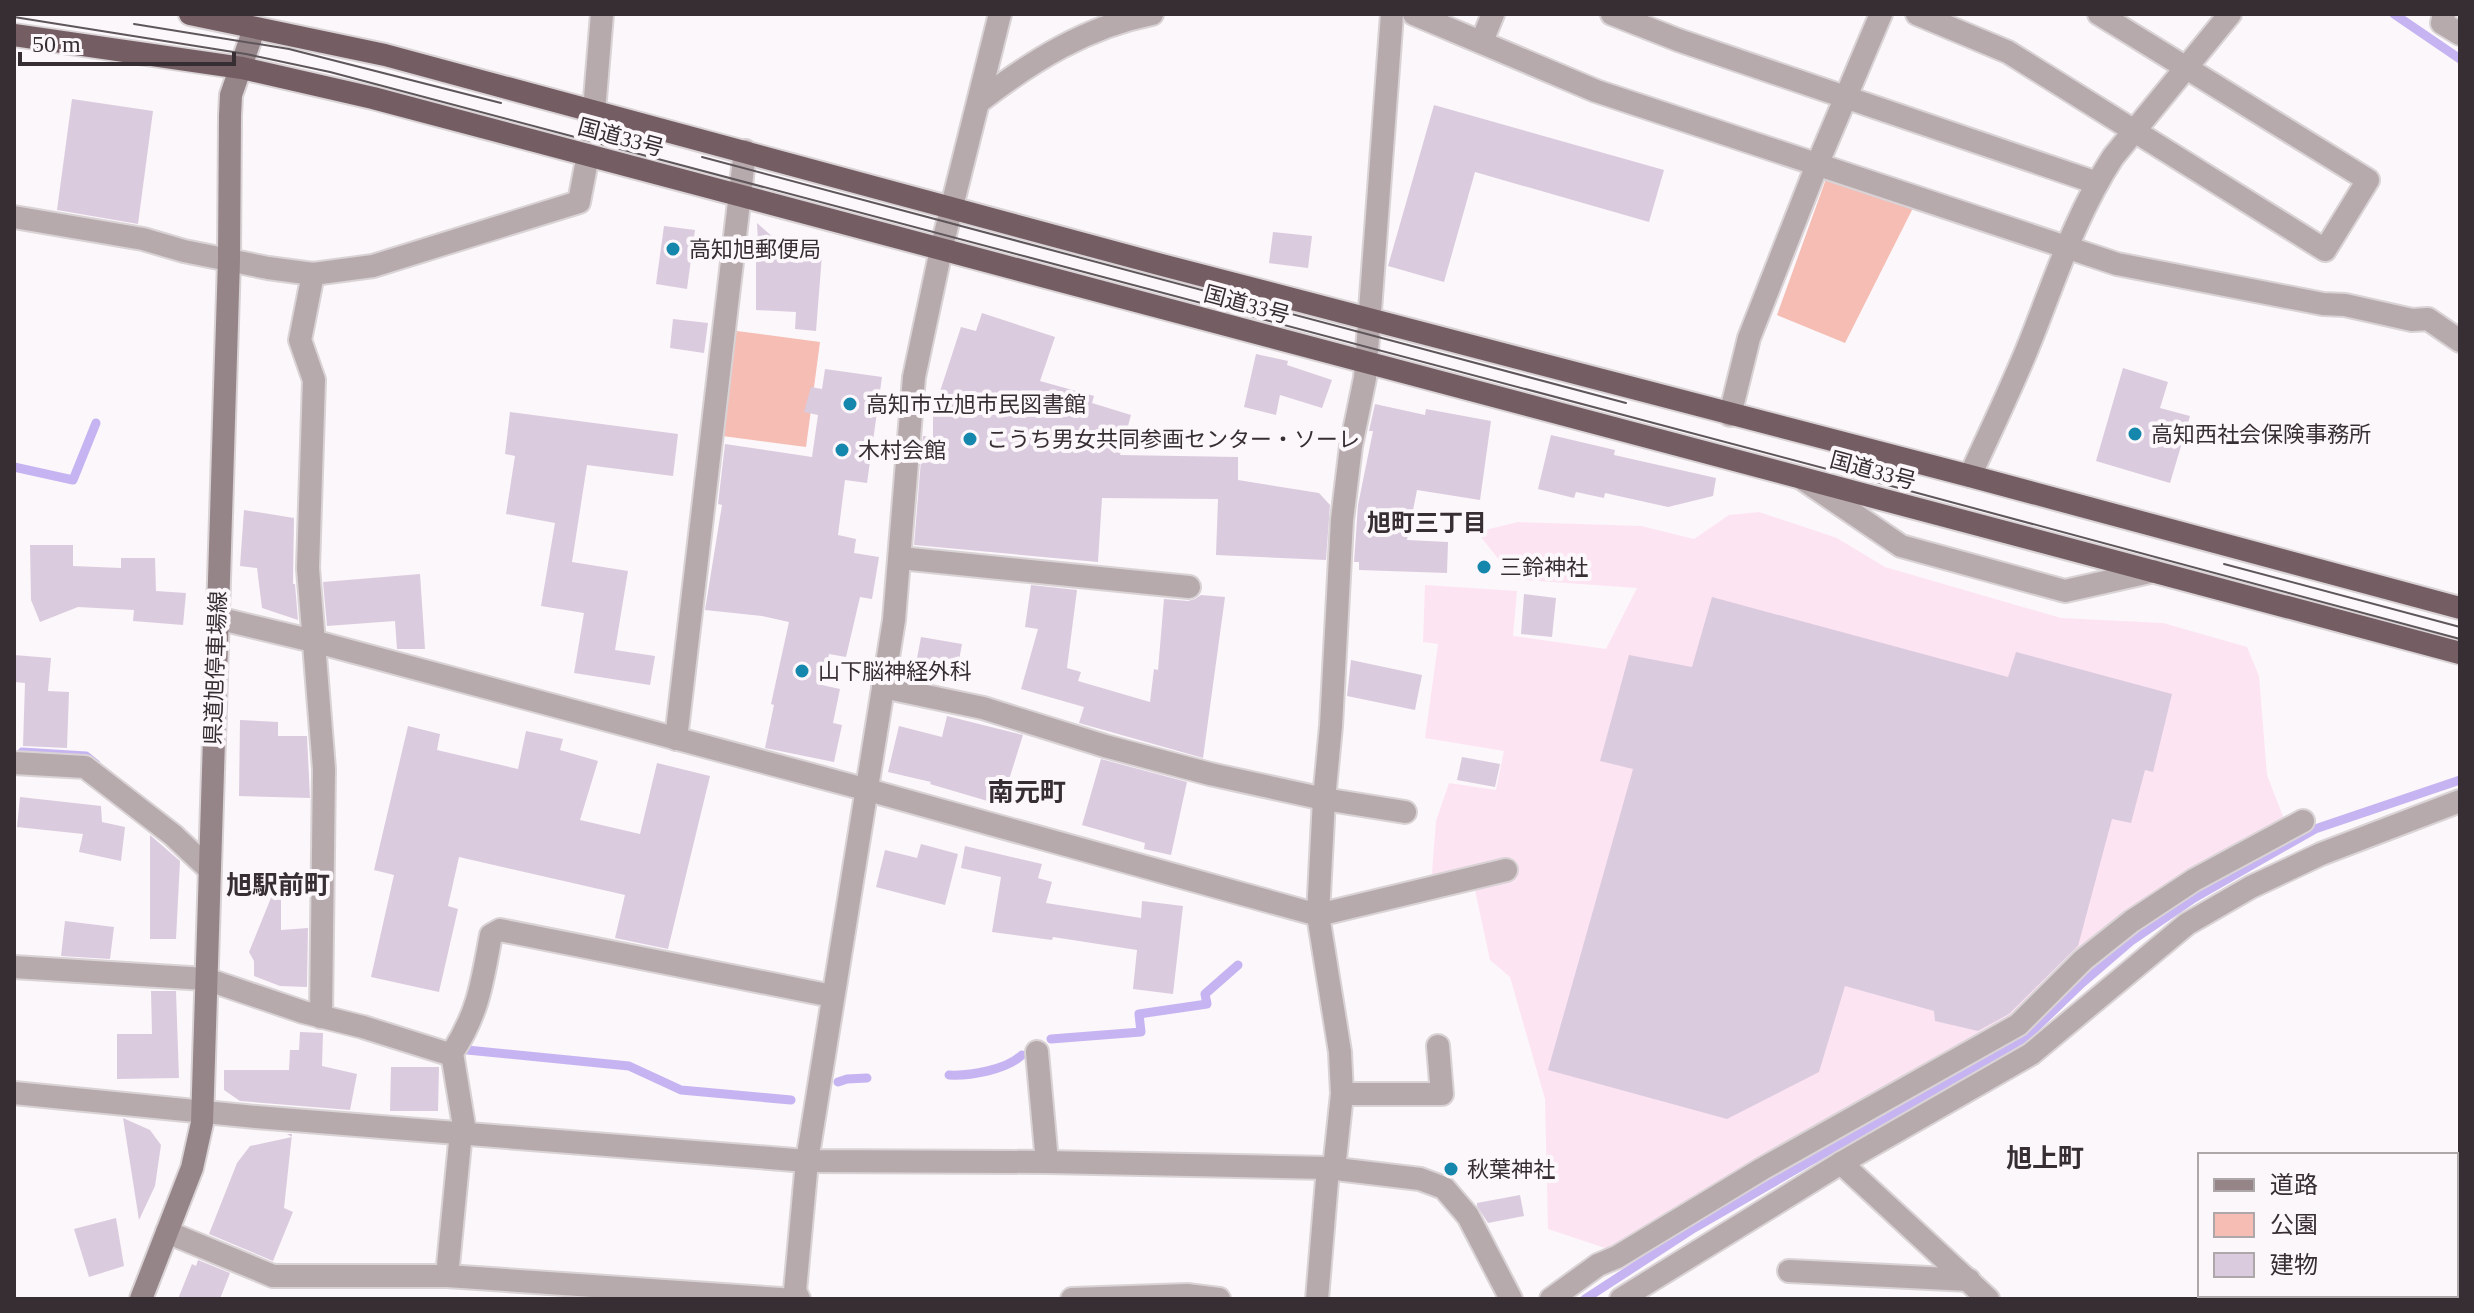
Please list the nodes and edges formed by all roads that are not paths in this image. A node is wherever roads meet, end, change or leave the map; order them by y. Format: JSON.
{"nodes":[{"id":1,"x":190,"y":14,"type":"edge"},
{"id":2,"x":602,"y":14,"type":"edge"},
{"id":3,"x":1000,"y":14,"type":"edge"},
{"id":4,"x":1152,"y":14,"type":"edge"},
{"id":5,"x":1392,"y":14,"type":"edge"},
{"id":6,"x":1414,"y":14,"type":"edge"},
{"id":7,"x":1493,"y":14,"type":"edge"},
{"id":8,"x":1612,"y":14,"type":"edge"},
{"id":9,"x":1881,"y":14,"type":"edge"},
{"id":10,"x":1917,"y":14,"type":"edge"},
{"id":11,"x":2099,"y":14,"type":"edge"},
{"id":12,"x":2230,"y":14,"type":"edge"},
{"id":13,"x":2444,"y":14,"type":"edge"},
{"id":14,"x":256,"y":22,"type":"edge"},
{"id":15,"x":2460,"y":34,"type":"edge"},
{"id":16,"x":14,"y":35,"type":"edge"},
{"id":17,"x":1482,"y":41,"type":"junction"},
{"id":18,"x":242,"y":68,"type":"junction"},
{"id":19,"x":2187,"y":69,"type":"junction"},
{"id":20,"x":1846,"y":97,"type":"junction"},
{"id":21,"x":980,"y":101,"type":"junction"},
{"id":22,"x":594,"y":111,"type":"junction"},
{"id":23,"x":2134,"y":131,"type":"junction"},
{"id":24,"x":745,"y":151,"type":"junction"},
{"id":25,"x":588,"y":155,"type":"junction"},
{"id":26,"x":1817,"y":165,"type":"junction"},
{"id":27,"x":2097,"y":183,"type":"junction"},
{"id":28,"x":740,"y":197,"type":"junction"},
{"id":29,"x":952,"y":208,"type":"junction"},
{"id":30,"x":14,"y":217,"type":"edge"},
{"id":31,"x":2067,"y":248,"type":"junction"},
{"id":32,"x":941,"y":250,"type":"junction"},
{"id":33,"x":229,"y":260,"type":"junction"},
{"id":34,"x":313,"y":274,"type":"junction"},
{"id":35,"x":1370,"y":319,"type":"junction"},
{"id":36,"x":2460,"y":341,"type":"edge"},
{"id":37,"x":1366,"y":363,"type":"junction"},
{"id":38,"x":1730,"y":415,"type":"junction"},
{"id":39,"x":1970,"y":476,"type":"junction"},
{"id":40,"x":1801,"y":478,"type":"junction"},
{"id":41,"x":900,"y":558,"type":"junction"},
{"id":42,"x":2154,"y":571,"type":"junction"},
{"id":43,"x":1189,"y":587,"type":"dead end"},
{"id":44,"x":2460,"y":608,"type":"edge"},
{"id":45,"x":217,"y":618,"type":"junction"},
{"id":46,"x":313,"y":641,"type":"junction"},
{"id":47,"x":2460,"y":653,"type":"edge"},
{"id":48,"x":883,"y":687,"type":"junction"},
{"id":49,"x":676,"y":739,"type":"junction"},
{"id":50,"x":14,"y":763,"type":"edge"},
{"id":51,"x":868,"y":790,"type":"junction"},
{"id":52,"x":1324,"y":799,"type":"junction"},
{"id":53,"x":2460,"y":801,"type":"edge"},
{"id":54,"x":1405,"y":812,"type":"dead end"},
{"id":55,"x":2312,"y":836,"type":"junction"},
{"id":56,"x":210,"y":870,"type":"junction"},
{"id":57,"x":1506,"y":870,"type":"dead end"},
{"id":58,"x":1318,"y":915,"type":"junction"},
{"id":59,"x":2115,"y":958,"type":"junction"},
{"id":60,"x":14,"y":967,"type":"edge"},
{"id":61,"x":206,"y":979,"type":"junction"},
{"id":62,"x":832,"y":996,"type":"junction"},
{"id":63,"x":321,"y":1017,"type":"junction"},
{"id":64,"x":1438,"y":1046,"type":"dead end"},
{"id":65,"x":1037,"y":1052,"type":"dead end"},
{"id":66,"x":452,"y":1055,"type":"junction"},
{"id":67,"x":14,"y":1093,"type":"edge"},
{"id":68,"x":1342,"y":1094,"type":"junction"},
{"id":69,"x":203,"y":1111,"type":"junction"},
{"id":70,"x":463,"y":1132,"type":"junction"},
{"id":71,"x":807,"y":1161,"type":"junction"},
{"id":72,"x":1047,"y":1162,"type":"junction"},
{"id":73,"x":1841,"y":1163,"type":"junction"},
{"id":74,"x":1331,"y":1168,"type":"junction"},
{"id":75,"x":167,"y":1232,"type":"junction"},
{"id":76,"x":1789,"y":1271,"type":"dead end"},
{"id":77,"x":447,"y":1276,"type":"junction"},
{"id":78,"x":1969,"y":1280,"type":"junction"},
{"id":79,"x":141,"y":1299,"type":"edge"},
{"id":80,"x":781,"y":1299,"type":"edge"},
{"id":81,"x":799,"y":1299,"type":"edge"},
{"id":82,"x":1072,"y":1299,"type":"edge"},
{"id":83,"x":1219,"y":1299,"type":"edge"},
{"id":84,"x":1317,"y":1299,"type":"edge"},
{"id":85,"x":1511,"y":1299,"type":"edge"},
{"id":86,"x":1551,"y":1299,"type":"edge"},
{"id":87,"x":1621,"y":1299,"type":"edge"},
{"id":88,"x":1988,"y":1299,"type":"edge"}],
"edges":[{"from":1,"to":14,"type":"highway","name":"国道33号"},
{"from":2,"to":22,"type":"street"},
{"from":3,"to":21,"type":"street"},
{"from":4,"to":21,"type":"street"},
{"from":5,"to":35,"type":"street"},
{"from":6,"to":17,"type":"street"},
{"from":7,"to":17,"type":"street"},
{"from":8,"to":20,"type":"street"},
{"from":9,"to":20,"type":"street"},
{"from":10,"to":23,"type":"street"},
{"from":11,"to":19,"type":"street"},
{"from":12,"to":19,"type":"street"},
{"from":13,"to":15,"type":"street"},
{"from":14,"to":18,"type":"main road","name":"県道旭停車場線"},
{"from":14,"to":22,"type":"highway","name":"国道33号"},
{"from":16,"to":18,"type":"highway","name":"国道33号"},
{"from":17,"to":26,"type":"street"},
{"from":18,"to":25,"type":"highway","name":"国道33号"},
{"from":18,"to":33,"type":"main road","name":"県道旭停車場線"},
{"from":19,"to":23,"type":"street"},
{"from":19,"to":23,"type":"street"},
{"from":20,"to":26,"type":"street"},
{"from":20,"to":27,"type":"street"},
{"from":21,"to":29,"type":"street"},
{"from":22,"to":24,"type":"highway","name":"国道33号"},
{"from":23,"to":27,"type":"street"},
{"from":24,"to":28,"type":"street"},
{"from":24,"to":29,"type":"highway","name":"国道33号"},
{"from":25,"to":28,"type":"highway","name":"国道33号"},
{"from":25,"to":34,"type":"street"},
{"from":26,"to":31,"type":"street"},
{"from":26,"to":38,"type":"street"},
{"from":27,"to":31,"type":"street"},
{"from":28,"to":32,"type":"highway","name":"国道33号"},
{"from":28,"to":49,"type":"street"},
{"from":29,"to":32,"type":"street"},
{"from":29,"to":35,"type":"highway","name":"国道33号"},
{"from":30,"to":33,"type":"street"},
{"from":31,"to":36,"type":"street"},
{"from":31,"to":39,"type":"street"},
{"from":32,"to":37,"type":"highway","name":"国道33号"},
{"from":32,"to":41,"type":"street"},
{"from":33,"to":34,"type":"street"},
{"from":33,"to":45,"type":"main road","name":"県道旭停車場線"},
{"from":34,"to":46,"type":"street"},
{"from":35,"to":37,"type":"street"},
{"from":35,"to":38,"type":"highway","name":"国道33号"},
{"from":37,"to":40,"type":"highway","name":"国道33号"},
{"from":37,"to":52,"type":"street"},
{"from":38,"to":39,"type":"highway","name":"国道33号"},
{"from":39,"to":44,"type":"highway","name":"国道33号"},
{"from":40,"to":42,"type":"highway","name":"国道33号"},
{"from":40,"to":42,"type":"street"},
{"from":41,"to":43,"type":"street"},
{"from":41,"to":48,"type":"street"},
{"from":42,"to":47,"type":"highway","name":"国道33号"},
{"from":45,"to":46,"type":"street"},
{"from":45,"to":56,"type":"main road","name":"県道旭停車場線"},
{"from":46,"to":49,"type":"street"},
{"from":46,"to":63,"type":"street"},
{"from":48,"to":51,"type":"street"},
{"from":48,"to":52,"type":"street"},
{"from":49,"to":51,"type":"street"},
{"from":50,"to":56,"type":"street"},
{"from":51,"to":58,"type":"street"},
{"from":51,"to":62,"type":"street"},
{"from":52,"to":54,"type":"street"},
{"from":52,"to":58,"type":"street"},
{"from":53,"to":55,"type":"street"},
{"from":55,"to":59,"type":"street"},
{"from":55,"to":59,"type":"street"},
{"from":56,"to":61,"type":"main road","name":"県道旭停車場線"},
{"from":57,"to":58,"type":"street"},
{"from":58,"to":68,"type":"street"},
{"from":59,"to":73,"type":"street"},
{"from":59,"to":86,"type":"street"},
{"from":60,"to":61,"type":"street"},
{"from":61,"to":63,"type":"street"},
{"from":61,"to":69,"type":"main road","name":"県道旭停車場線"},
{"from":62,"to":66,"type":"street"},
{"from":62,"to":71,"type":"street"},
{"from":63,"to":66,"type":"street"},
{"from":64,"to":68,"type":"street"},
{"from":65,"to":72,"type":"street"},
{"from":66,"to":70,"type":"street"},
{"from":67,"to":69,"type":"street"},
{"from":68,"to":74,"type":"street"},
{"from":69,"to":70,"type":"street"},
{"from":69,"to":75,"type":"main road","name":"県道旭停車場線"},
{"from":70,"to":71,"type":"street"},
{"from":70,"to":77,"type":"street"},
{"from":71,"to":72,"type":"street"},
{"from":71,"to":81,"type":"street"},
{"from":72,"to":74,"type":"street"},
{"from":73,"to":78,"type":"street"},
{"from":73,"to":87,"type":"street"},
{"from":74,"to":84,"type":"street"},
{"from":74,"to":85,"type":"street"},
{"from":75,"to":77,"type":"street"},
{"from":75,"to":79,"type":"main road","name":"県道旭停車場線"},
{"from":76,"to":78,"type":"street"},
{"from":77,"to":80,"type":"street"},
{"from":78,"to":88,"type":"street"},
{"from":82,"to":83,"type":"street"}]}
